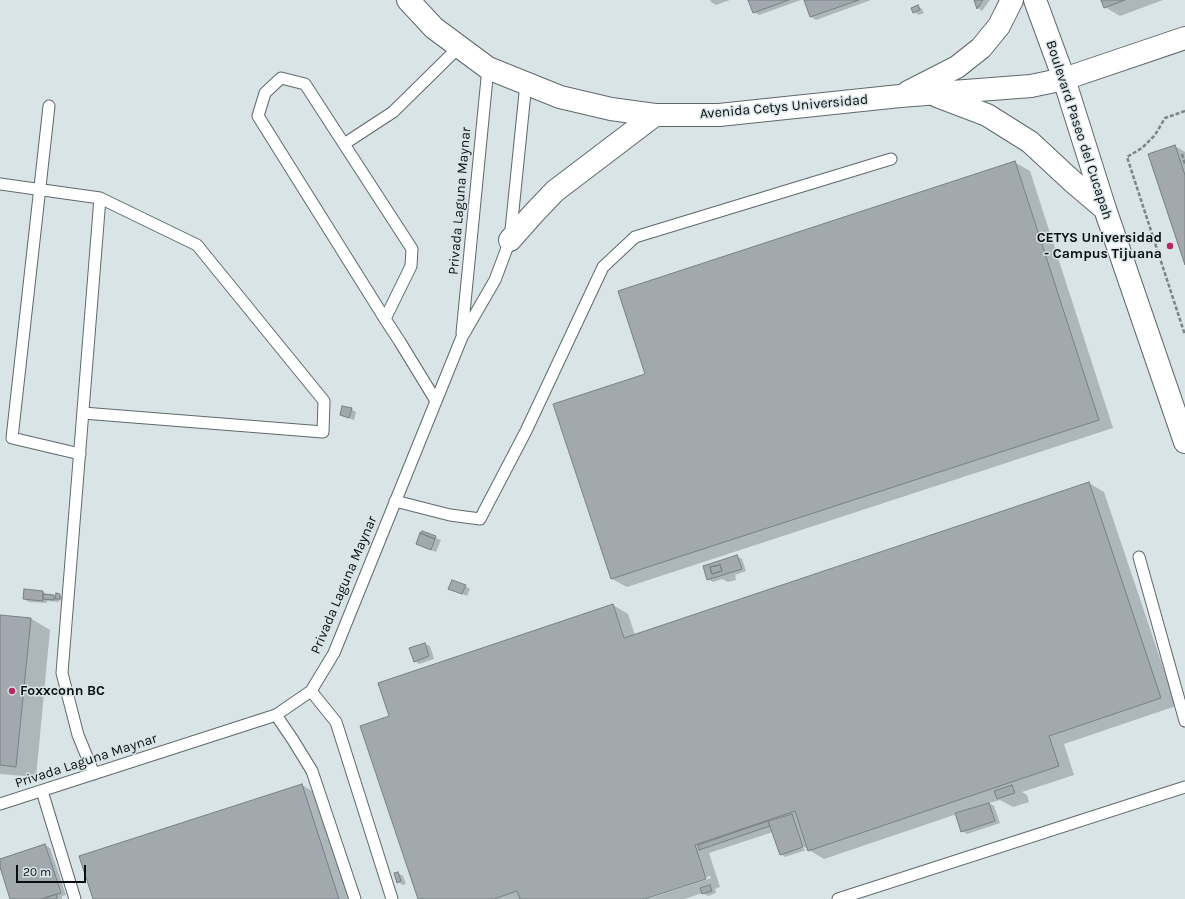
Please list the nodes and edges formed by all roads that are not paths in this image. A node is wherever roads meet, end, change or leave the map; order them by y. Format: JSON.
{"nodes":[{"id":1,"x":408,"y":0,"type":"edge"},
{"id":2,"x":1012,"y":0,"type":"edge"},
{"id":3,"x":1035,"y":0,"type":"edge"},
{"id":4,"x":1185,"y":38,"type":"edge"},
{"id":5,"x":459,"y":47,"type":"junction"},
{"id":6,"x":488,"y":68,"type":"junction"},
{"id":7,"x":1064,"y":79,"type":"junction"},
{"id":8,"x":526,"y":83,"type":"junction"},
{"id":9,"x":932,"y":94,"type":"junction"},
{"id":10,"x":900,"y":96,"type":"junction"},
{"id":11,"x":50,"y":106,"type":"dead end"},
{"id":12,"x":655,"y":115,"type":"junction"},
{"id":13,"x":344,"y":144,"type":"junction"},
{"id":14,"x":891,"y":159,"type":"dead end"},
{"id":15,"x":0,"y":184,"type":"edge"},
{"id":16,"x":40,"y":190,"type":"junction"},
{"id":17,"x":100,"y":198,"type":"junction"},
{"id":18,"x":1105,"y":209,"type":"junction"},
{"id":19,"x":510,"y":240,"type":"junction"},
{"id":20,"x":385,"y":319,"type":"junction"},
{"id":21,"x":462,"y":337,"type":"junction"},
{"id":22,"x":436,"y":401,"type":"junction"},
{"id":23,"x":83,"y":414,"type":"junction"},
{"id":24,"x":1185,"y":442,"type":"edge"},
{"id":25,"x":80,"y":454,"type":"junction"},
{"id":26,"x":396,"y":501,"type":"junction"},
{"id":27,"x":1139,"y":557,"type":"dead end"},
{"id":28,"x":311,"y":691,"type":"junction"},
{"id":29,"x":276,"y":716,"type":"junction"},
{"id":30,"x":1185,"y":721,"type":"edge"},
{"id":31,"x":94,"y":774,"type":"junction"},
{"id":32,"x":1185,"y":787,"type":"edge"},
{"id":33,"x":42,"y":790,"type":"junction"},
{"id":34,"x":0,"y":804,"type":"edge"},
{"id":35,"x":75,"y":899,"type":"edge"},
{"id":36,"x":355,"y":899,"type":"edge"},
{"id":37,"x":392,"y":899,"type":"edge"},
{"id":38,"x":838,"y":899,"type":"edge"}],
"edges":[{"from":1,"to":5,"type":"main road","name":"Avenida Cetys Universidad"},
{"from":2,"to":10,"type":"main road"},
{"from":3,"to":7,"type":"main road","name":"Boulevard Paseo del Cucapah"},
{"from":4,"to":7,"type":"main road","name":"Avenida Cetys Universidad"},
{"from":5,"to":6,"type":"main road","name":"Avenida Cetys Universidad"},
{"from":5,"to":13,"type":"lane"},
{"from":6,"to":8,"type":"main road","name":"Avenida Cetys Universidad"},
{"from":6,"to":21,"type":"lane","name":"Privada Laguna Maynar"},
{"from":7,"to":9,"type":"main road","name":"Avenida Cetys Universidad"},
{"from":7,"to":18,"type":"main road","name":"Boulevard Paseo del Cucapah"},
{"from":8,"to":12,"type":"main road","name":"Avenida Cetys Universidad"},
{"from":8,"to":19,"type":"lane","name":"Privada Laguna Maynar"},
{"from":9,"to":10,"type":"main road","name":"Avenida Cetys Universidad"},
{"from":9,"to":18,"type":"main road"},
{"from":10,"to":12,"type":"main road","name":"Avenida Cetys Universidad"},
{"from":11,"to":16,"type":"lane"},
{"from":12,"to":19,"type":"main road"},
{"from":13,"to":20,"type":"lane"},
{"from":13,"to":20,"type":"lane"},
{"from":14,"to":26,"type":"lane"},
{"from":15,"to":16,"type":"lane"},
{"from":16,"to":17,"type":"lane"},
{"from":16,"to":25,"type":"lane"},
{"from":17,"to":23,"type":"lane"},
{"from":17,"to":23,"type":"lane"},
{"from":18,"to":24,"type":"main road","name":"Boulevard Paseo del Cucapah"},
{"from":19,"to":21,"type":"lane","name":"Privada Laguna Maynar"},
{"from":20,"to":22,"type":"lane"},
{"from":21,"to":22,"type":"lane","name":"Privada Laguna Maynar"},
{"from":22,"to":26,"type":"lane","name":"Privada Laguna Maynar"},
{"from":23,"to":25,"type":"lane"},
{"from":25,"to":31,"type":"lane"},
{"from":26,"to":28,"type":"lane","name":"Privada Laguna Maynar"},
{"from":27,"to":30,"type":"lane"},
{"from":28,"to":29,"type":"lane","name":"Privada Laguna Maynar"},
{"from":28,"to":37,"type":"lane"},
{"from":29,"to":31,"type":"lane","name":"Privada Laguna Maynar"},
{"from":29,"to":36,"type":"lane"},
{"from":31,"to":33,"type":"lane","name":"Privada Laguna Maynar"},
{"from":32,"to":38,"type":"lane"},
{"from":33,"to":34,"type":"lane","name":"Privada Laguna Maynar"},
{"from":33,"to":35,"type":"lane"}]}
